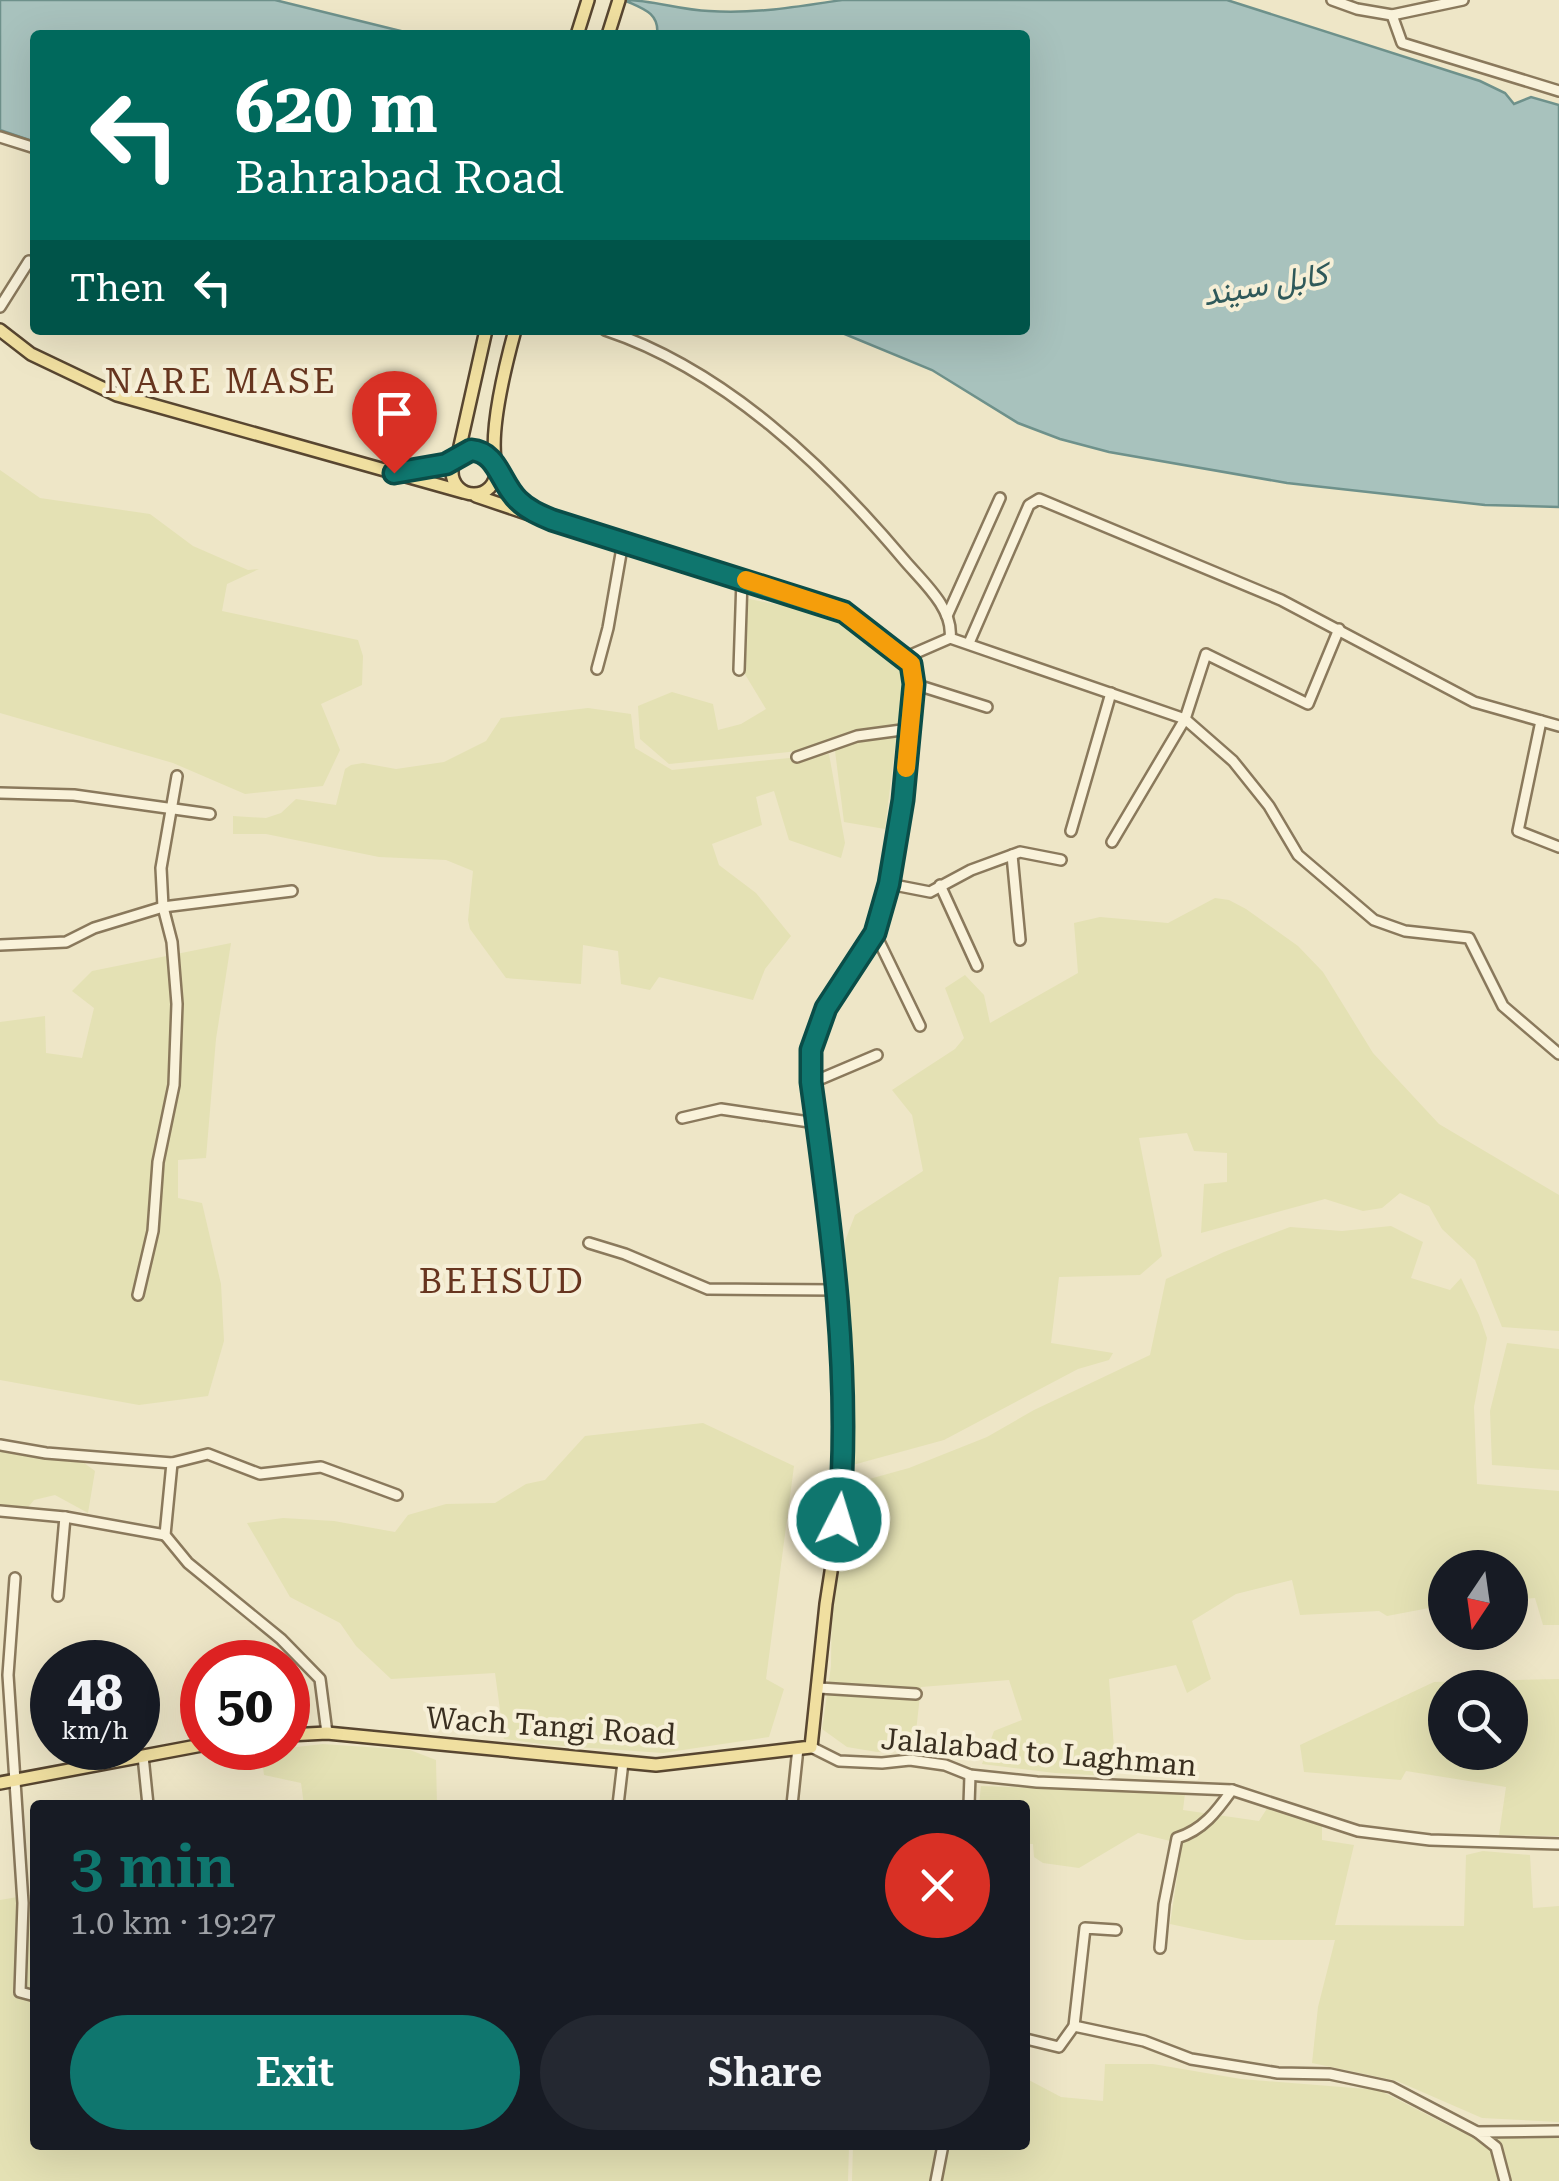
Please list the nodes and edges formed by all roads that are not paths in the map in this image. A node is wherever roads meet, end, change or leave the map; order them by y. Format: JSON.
{"nodes":[{"id":1,"x":588,"y":0,"type":"edge"},
{"id":2,"x":619,"y":0,"type":"edge"},
{"id":3,"x":1332,"y":0,"type":"edge"},
{"id":4,"x":1463,"y":0,"type":"edge"},
{"id":5,"x":1392,"y":15,"type":"junction"},
{"id":6,"x":578,"y":30,"type":"edge"},
{"id":7,"x":610,"y":30,"type":"edge"},
{"id":8,"x":1559,"y":91,"type":"edge"},
{"id":9,"x":0,"y":137,"type":"edge"},
{"id":10,"x":30,"y":146,"type":"edge"},
{"id":11,"x":29,"y":261,"type":"dead end"},
{"id":12,"x":0,"y":308,"type":"edge"},
{"id":13,"x":1,"y":332,"type":"edge"},
{"id":14,"x":485,"y":335,"type":"edge"},
{"id":15,"x":514,"y":335,"type":"edge"},
{"id":16,"x":616,"y":335,"type":"edge"},
{"id":17,"x":458,"y":455,"type":"junction"},
{"id":18,"x":496,"y":468,"type":"junction"},
{"id":19,"x":394,"y":473,"type":"junction"},
{"id":20,"x":468,"y":494,"type":"junction"},
{"id":21,"x":1000,"y":498,"type":"dead end"},
{"id":22,"x":552,"y":520,"type":"junction"},
{"id":23,"x":622,"y":542,"type":"junction"},
{"id":24,"x":742,"y":579,"type":"junction"},
{"id":25,"x":947,"y":616,"type":"junction"},
{"id":26,"x":1339,"y":629,"type":"junction"},
{"id":27,"x":950,"y":638,"type":"junction"},
{"id":28,"x":969,"y":643,"type":"junction"},
{"id":29,"x":904,"y":658,"type":"junction"},
{"id":30,"x":597,"y":669,"type":"dead end"},
{"id":31,"x":739,"y":670,"type":"dead end"},
{"id":32,"x":914,"y":684,"type":"junction"},
{"id":33,"x":1111,"y":692,"type":"junction"},
{"id":34,"x":987,"y":706,"type":"dead end"},
{"id":35,"x":1185,"y":719,"type":"junction"},
{"id":36,"x":1542,"y":721,"type":"junction"},
{"id":37,"x":1559,"y":726,"type":"edge"},
{"id":38,"x":909,"y":729,"type":"junction"},
{"id":39,"x":797,"y":757,"type":"dead end"},
{"id":40,"x":177,"y":776,"type":"dead end"},
{"id":41,"x":0,"y":793,"type":"edge"},
{"id":42,"x":170,"y":808,"type":"junction"},
{"id":43,"x":210,"y":814,"type":"dead end"},
{"id":44,"x":1071,"y":830,"type":"dead end"},
{"id":45,"x":1112,"y":842,"type":"dead end"},
{"id":46,"x":1559,"y":846,"type":"edge"},
{"id":47,"x":1012,"y":855,"type":"junction"},
{"id":48,"x":1061,"y":860,"type":"dead end"},
{"id":49,"x":889,"y":884,"type":"junction"},
{"id":50,"x":940,"y":885,"type":"junction"},
{"id":51,"x":292,"y":890,"type":"dead end"},
{"id":52,"x":163,"y":906,"type":"junction"},
{"id":53,"x":875,"y":933,"type":"junction"},
{"id":54,"x":1020,"y":940,"type":"dead end"},
{"id":55,"x":0,"y":945,"type":"edge"},
{"id":56,"x":977,"y":966,"type":"dead end"},
{"id":57,"x":920,"y":1026,"type":"dead end"},
{"id":58,"x":1559,"y":1054,"type":"edge"},
{"id":59,"x":877,"y":1055,"type":"dead end"},
{"id":60,"x":811,"y":1082,"type":"junction"},
{"id":61,"x":682,"y":1118,"type":"dead end"},
{"id":62,"x":816,"y":1123,"type":"junction"},
{"id":63,"x":589,"y":1243,"type":"dead end"},
{"id":64,"x":836,"y":1290,"type":"junction"},
{"id":65,"x":138,"y":1295,"type":"dead end"},
{"id":66,"x":0,"y":1445,"type":"edge"},
{"id":67,"x":172,"y":1463,"type":"junction"},
{"id":68,"x":397,"y":1495,"type":"dead end"},
{"id":69,"x":0,"y":1511,"type":"edge"},
{"id":70,"x":65,"y":1516,"type":"junction"},
{"id":71,"x":165,"y":1535,"type":"junction"},
{"id":72,"x":14,"y":1578,"type":"dead end"},
{"id":73,"x":58,"y":1596,"type":"dead end"},
{"id":74,"x":819,"y":1688,"type":"junction"},
{"id":75,"x":916,"y":1694,"type":"dead end"},
{"id":76,"x":327,"y":1733,"type":"junction"},
{"id":77,"x":310,"y":1734,"type":"edge"},
{"id":78,"x":804,"y":1748,"type":"junction"},
{"id":79,"x":623,"y":1762,"type":"junction"},
{"id":80,"x":67,"y":1770,"type":"edge"},
{"id":81,"x":144,"y":1770,"type":"edge"},
{"id":82,"x":970,"y":1775,"type":"junction"},
{"id":83,"x":14,"y":1780,"type":"junction"},
{"id":84,"x":0,"y":1784,"type":"edge"},
{"id":85,"x":1232,"y":1790,"type":"junction"},
{"id":86,"x":147,"y":1800,"type":"edge"},
{"id":87,"x":619,"y":1800,"type":"edge"},
{"id":88,"x":793,"y":1800,"type":"edge"},
{"id":89,"x":969,"y":1800,"type":"edge"},
{"id":90,"x":1559,"y":1844,"type":"edge"},
{"id":91,"x":1116,"y":1930,"type":"dead end"},
{"id":92,"x":1160,"y":1948,"type":"dead end"},
{"id":93,"x":30,"y":1995,"type":"edge"},
{"id":94,"x":1074,"y":2026,"type":"junction"},
{"id":95,"x":1030,"y":2040,"type":"edge"},
{"id":96,"x":1476,"y":2132,"type":"junction"},
{"id":97,"x":1559,"y":2132,"type":"edge"},
{"id":98,"x":942,"y":2150,"type":"edge"},
{"id":99,"x":936,"y":2181,"type":"edge"},
{"id":100,"x":1505,"y":2181,"type":"edge"}],
"edges":[{"from":1,"to":6,"type":"main road"},
{"from":2,"to":7,"type":"main road"},
{"from":3,"to":5,"type":"street"},
{"from":4,"to":5,"type":"street"},
{"from":5,"to":8,"type":"street"},
{"from":9,"to":10,"type":"street"},
{"from":11,"to":12,"type":"street"},
{"from":13,"to":19,"type":"main road"},
{"from":14,"to":17,"type":"main road"},
{"from":15,"to":18,"type":"main road"},
{"from":16,"to":25,"type":"street"},
{"from":17,"to":18,"type":"main road"},
{"from":17,"to":19,"type":"main road"},
{"from":17,"to":20,"type":"main road"},
{"from":18,"to":20,"type":"main road"},
{"from":18,"to":22,"type":"main road"},
{"from":19,"to":20,"type":"main road"},
{"from":20,"to":22,"type":"main road"},
{"from":21,"to":25,"type":"street"},
{"from":22,"to":23,"type":"main road"},
{"from":23,"to":24,"type":"main road"},
{"from":23,"to":30,"type":"street"},
{"from":24,"to":29,"type":"main road"},
{"from":24,"to":31,"type":"street"},
{"from":25,"to":27,"type":"street"},
{"from":26,"to":28,"type":"street"},
{"from":26,"to":35,"type":"street"},
{"from":26,"to":36,"type":"street"},
{"from":27,"to":28,"type":"street"},
{"from":27,"to":29,"type":"street"},
{"from":28,"to":33,"type":"street"},
{"from":29,"to":32,"type":"main road"},
{"from":32,"to":34,"type":"street"},
{"from":32,"to":38,"type":"main road"},
{"from":33,"to":35,"type":"street"},
{"from":33,"to":44,"type":"street"},
{"from":35,"to":45,"type":"street"},
{"from":35,"to":58,"type":"street"},
{"from":36,"to":37,"type":"street"},
{"from":36,"to":46,"type":"street"},
{"from":38,"to":39,"type":"street"},
{"from":38,"to":49,"type":"main road"},
{"from":40,"to":42,"type":"street"},
{"from":41,"to":42,"type":"street"},
{"from":42,"to":43,"type":"street"},
{"from":42,"to":52,"type":"street"},
{"from":47,"to":48,"type":"street"},
{"from":47,"to":50,"type":"street"},
{"from":47,"to":54,"type":"street"},
{"from":49,"to":50,"type":"street"},
{"from":49,"to":53,"type":"main road"},
{"from":50,"to":56,"type":"street"},
{"from":51,"to":52,"type":"street"},
{"from":52,"to":55,"type":"street"},
{"from":52,"to":65,"type":"street"},
{"from":53,"to":57,"type":"street"},
{"from":53,"to":60,"type":"main road"},
{"from":59,"to":60,"type":"street"},
{"from":60,"to":62,"type":"main road"},
{"from":61,"to":62,"type":"street"},
{"from":62,"to":64,"type":"main road"},
{"from":63,"to":64,"type":"street"},
{"from":64,"to":74,"type":"main road"},
{"from":66,"to":67,"type":"street"},
{"from":67,"to":68,"type":"street"},
{"from":67,"to":71,"type":"street"},
{"from":69,"to":70,"type":"street"},
{"from":70,"to":71,"type":"street"},
{"from":70,"to":73,"type":"street"},
{"from":71,"to":76,"type":"street"},
{"from":72,"to":83,"type":"street"},
{"from":74,"to":75,"type":"street"},
{"from":74,"to":78,"type":"main road"},
{"from":76,"to":77,"type":"main road","name":"Wach Tangi Road"},
{"from":76,"to":79,"type":"main road","name":"Wach Tangi Road"},
{"from":78,"to":79,"type":"main road","name":"Wach Tangi Road"},
{"from":78,"to":82,"type":"street","name":"Jalalabad to Laghman"},
{"from":78,"to":88,"type":"street"},
{"from":79,"to":87,"type":"street"},
{"from":80,"to":83,"type":"main road"},
{"from":81,"to":86,"type":"street"},
{"from":82,"to":85,"type":"street","name":"Jalalabad to Laghman"},
{"from":82,"to":89,"type":"street"},
{"from":83,"to":84,"type":"main road"},
{"from":83,"to":93,"type":"street"},
{"from":85,"to":90,"type":"street","name":"Jalalabad to Laghman"},
{"from":85,"to":92,"type":"street"},
{"from":91,"to":94,"type":"street"},
{"from":94,"to":95,"type":"street"},
{"from":94,"to":96,"type":"street"},
{"from":96,"to":97,"type":"street"},
{"from":96,"to":100,"type":"street"},
{"from":98,"to":99,"type":"street"}]}
